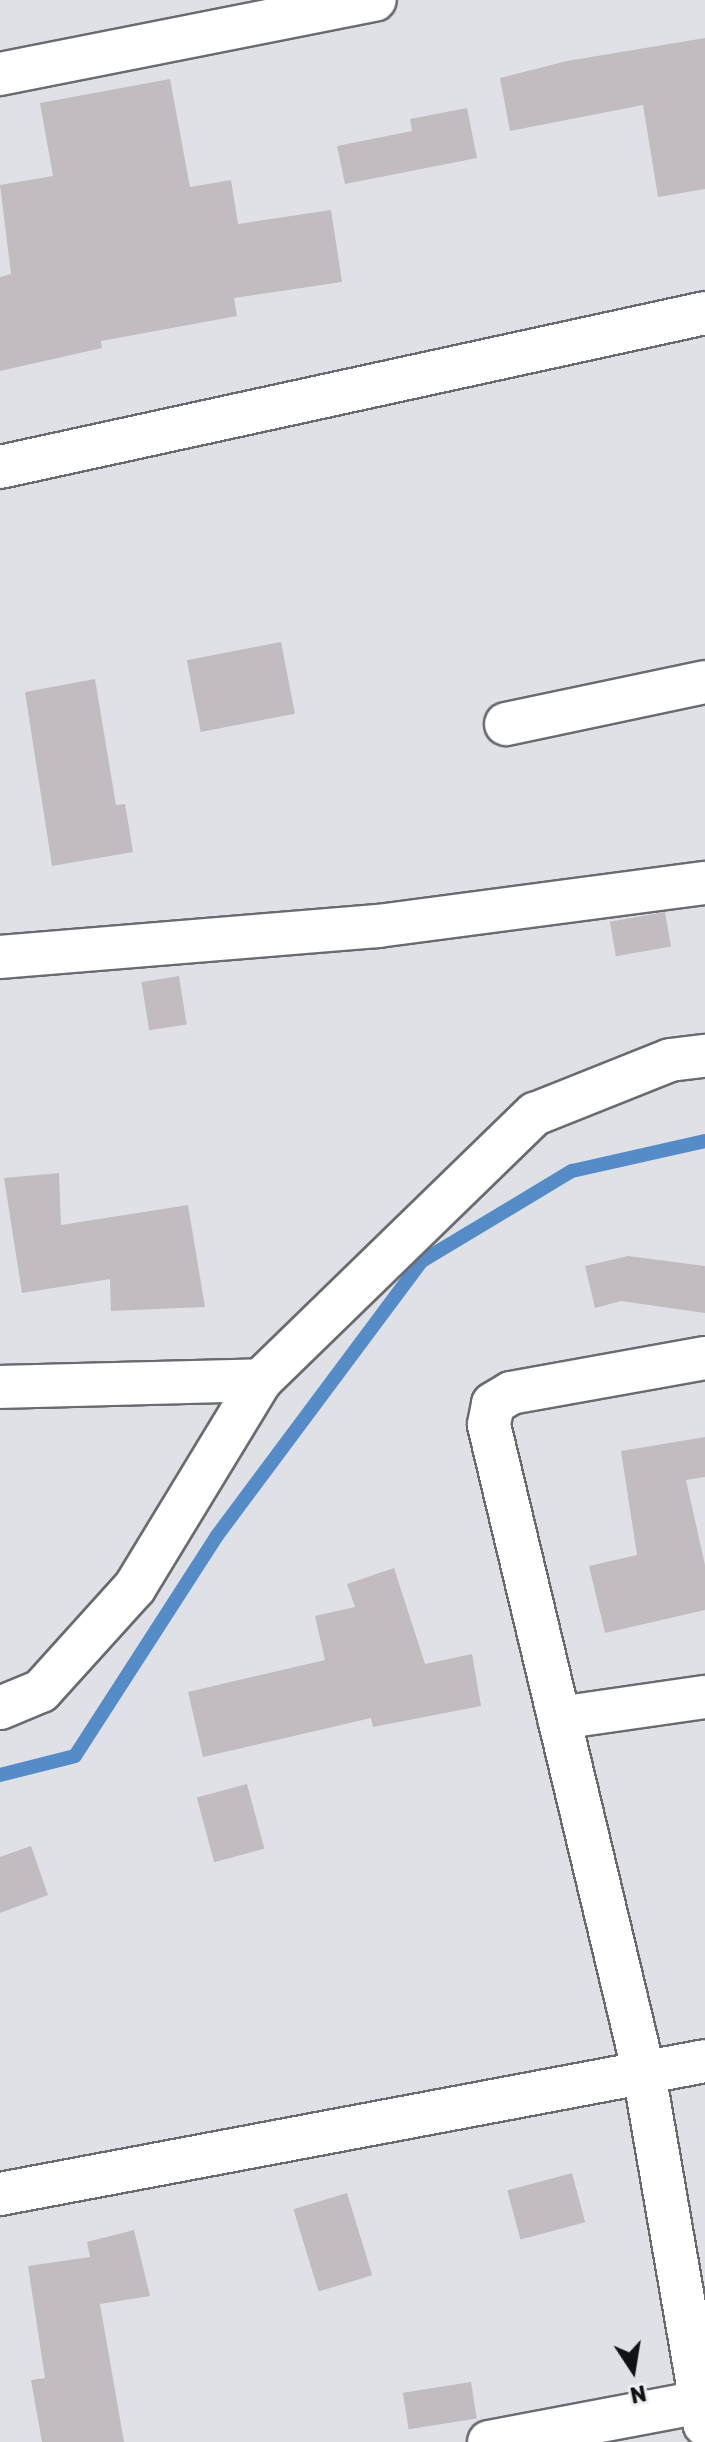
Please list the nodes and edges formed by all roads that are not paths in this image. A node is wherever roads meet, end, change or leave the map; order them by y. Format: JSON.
{"nodes":[{"id":1,"x":375,"y":0,"type":"edge"},
{"id":2,"x":0,"y":74,"type":"edge"},
{"id":3,"x":705,"y":313,"type":"edge"},
{"id":4,"x":0,"y":467,"type":"edge"},
{"id":5,"x":705,"y":682,"type":"edge"},
{"id":6,"x":506,"y":724,"type":"dead end"},
{"id":7,"x":705,"y":883,"type":"edge"},
{"id":8,"x":0,"y":957,"type":"edge"},
{"id":9,"x":705,"y":1056,"type":"edge"},
{"id":10,"x":705,"y":1358,"type":"edge"},
{"id":11,"x":261,"y":1380,"type":"junction"},
{"id":12,"x":0,"y":1387,"type":"edge"},
{"id":13,"x":705,"y":1697,"type":"edge"},
{"id":14,"x":0,"y":1708,"type":"edge"},
{"id":15,"x":559,"y":1718,"type":"junction"},
{"id":16,"x":705,"y":2061,"type":"edge"},
{"id":17,"x":644,"y":2073,"type":"junction"},
{"id":18,"x":0,"y":2194,"type":"edge"},
{"id":19,"x":704,"y":2409,"type":"edge"},
{"id":20,"x":489,"y":2442,"type":"edge"}],
"edges":[{"from":1,"to":2,"type":"street"},
{"from":3,"to":4,"type":"street"},
{"from":5,"to":6,"type":"street"},
{"from":7,"to":8,"type":"street"},
{"from":9,"to":11,"type":"street"},
{"from":10,"to":15,"type":"street"},
{"from":11,"to":12,"type":"street"},
{"from":11,"to":14,"type":"street"},
{"from":13,"to":15,"type":"street"},
{"from":15,"to":17,"type":"street"},
{"from":16,"to":17,"type":"street"},
{"from":17,"to":18,"type":"street"},
{"from":17,"to":19,"type":"street"},
{"from":19,"to":20,"type":"street"}]}
